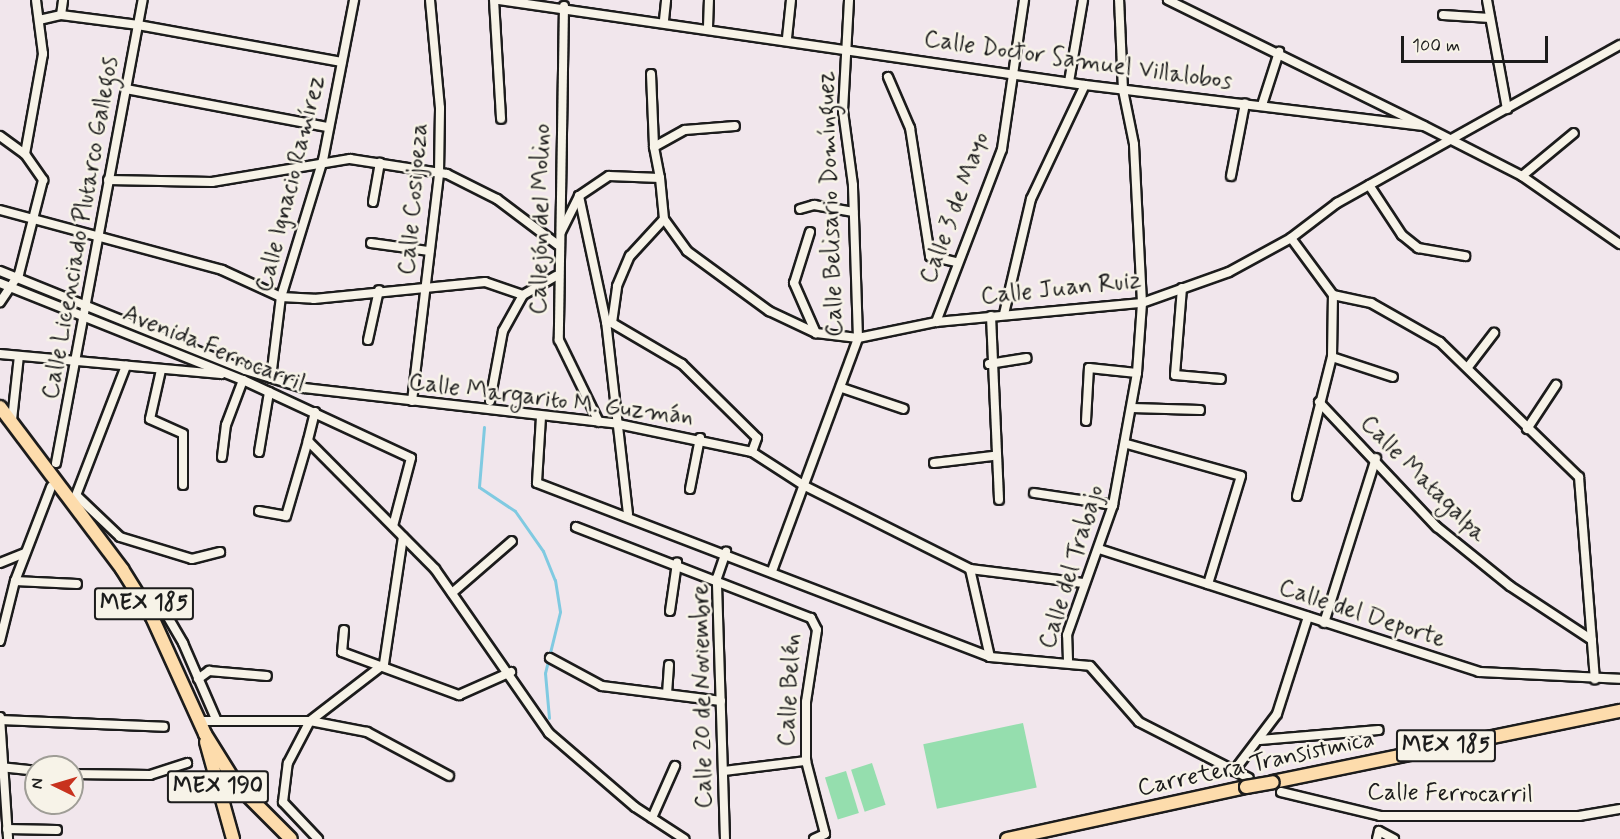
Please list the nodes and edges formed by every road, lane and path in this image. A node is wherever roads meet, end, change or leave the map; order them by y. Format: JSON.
{"nodes":[{"id":1,"x":36,"y":0,"type":"edge"},
{"id":2,"x":63,"y":0,"type":"edge"},
{"id":3,"x":143,"y":0,"type":"edge"},
{"id":4,"x":354,"y":0,"type":"edge"},
{"id":5,"x":430,"y":0,"type":"edge"},
{"id":6,"x":494,"y":0,"type":"edge"},
{"id":7,"x":499,"y":0,"type":"edge"},
{"id":8,"x":666,"y":0,"type":"edge"},
{"id":9,"x":709,"y":0,"type":"edge"},
{"id":10,"x":791,"y":0,"type":"edge"},
{"id":11,"x":849,"y":0,"type":"edge"},
{"id":12,"x":1024,"y":0,"type":"edge"},
{"id":13,"x":1083,"y":0,"type":"edge"},
{"id":14,"x":1119,"y":0,"type":"edge"},
{"id":15,"x":1168,"y":0,"type":"edge"},
{"id":16,"x":1487,"y":0,"type":"edge"},
{"id":17,"x":560,"y":4,"type":"edge"},
{"id":18,"x":61,"y":15,"type":"junction"},
{"id":19,"x":1443,"y":15,"type":"dead end"},
{"id":20,"x":1490,"y":18,"type":"junction"},
{"id":21,"x":39,"y":20,"type":"junction"},
{"id":22,"x":664,"y":20,"type":"junction"},
{"id":23,"x":138,"y":25,"type":"junction"},
{"id":24,"x":708,"y":27,"type":"junction"},
{"id":25,"x":787,"y":38,"type":"junction"},
{"id":26,"x":1620,"y":45,"type":"edge"},
{"id":27,"x":846,"y":46,"type":"junction"},
{"id":28,"x":1279,"y":52,"type":"junction"},
{"id":29,"x":342,"y":62,"type":"junction"},
{"id":30,"x":651,"y":74,"type":"dead end"},
{"id":31,"x":1013,"y":74,"type":"junction"},
{"id":32,"x":888,"y":77,"type":"dead end"},
{"id":33,"x":1069,"y":82,"type":"junction"},
{"id":34,"x":1085,"y":85,"type":"junction"},
{"id":35,"x":126,"y":89,"type":"junction"},
{"id":36,"x":1124,"y":90,"type":"junction"},
{"id":37,"x":1245,"y":103,"type":"junction"},
{"id":38,"x":1262,"y":105,"type":"junction"},
{"id":39,"x":1507,"y":109,"type":"junction"},
{"id":40,"x":501,"y":119,"type":"dead end"},
{"id":41,"x":735,"y":126,"type":"dead end"},
{"id":42,"x":1424,"y":126,"type":"junction"},
{"id":43,"x":328,"y":127,"type":"junction"},
{"id":44,"x":1574,"y":133,"type":"dead end"},
{"id":45,"x":0,"y":136,"type":"edge"},
{"id":46,"x":1450,"y":138,"type":"junction"},
{"id":47,"x":654,"y":147,"type":"junction"},
{"id":48,"x":24,"y":154,"type":"junction"},
{"id":49,"x":323,"y":160,"type":"junction"},
{"id":50,"x":380,"y":163,"type":"junction"},
{"id":51,"x":439,"y":173,"type":"junction"},
{"id":52,"x":1231,"y":176,"type":"dead end"},
{"id":53,"x":1522,"y":176,"type":"junction"},
{"id":54,"x":660,"y":178,"type":"junction"},
{"id":55,"x":108,"y":180,"type":"junction"},
{"id":56,"x":1369,"y":185,"type":"junction"},
{"id":57,"x":579,"y":195,"type":"junction"},
{"id":58,"x":373,"y":202,"type":"dead end"},
{"id":59,"x":800,"y":209,"type":"dead end"},
{"id":60,"x":0,"y":210,"type":"edge"},
{"id":61,"x":853,"y":212,"type":"junction"},
{"id":62,"x":37,"y":219,"type":"junction"},
{"id":63,"x":664,"y":219,"type":"junction"},
{"id":64,"x":810,"y":232,"type":"dead end"},
{"id":65,"x":559,"y":236,"type":"junction"},
{"id":66,"x":97,"y":238,"type":"junction"},
{"id":67,"x":1291,"y":238,"type":"junction"},
{"id":68,"x":371,"y":243,"type":"dead end"},
{"id":69,"x":1620,"y":244,"type":"edge"},
{"id":70,"x":558,"y":245,"type":"junction"},
{"id":71,"x":429,"y":251,"type":"junction"},
{"id":72,"x":1466,"y":256,"type":"dead end"},
{"id":73,"x":956,"y":262,"type":"junction"},
{"id":74,"x":0,"y":271,"type":"edge"},
{"id":75,"x":556,"y":276,"type":"junction"},
{"id":76,"x":16,"y":277,"type":"junction"},
{"id":77,"x":4,"y":285,"type":"edge"},
{"id":78,"x":426,"y":287,"type":"junction"},
{"id":79,"x":1182,"y":288,"type":"junction"},
{"id":80,"x":379,"y":290,"type":"junction"},
{"id":81,"x":1333,"y":295,"type":"junction"},
{"id":82,"x":524,"y":296,"type":"junction"},
{"id":83,"x":281,"y":297,"type":"junction"},
{"id":84,"x":0,"y":302,"type":"edge"},
{"id":85,"x":1142,"y":303,"type":"junction"},
{"id":86,"x":86,"y":304,"type":"junction"},
{"id":87,"x":1004,"y":314,"type":"junction"},
{"id":88,"x":991,"y":316,"type":"junction"},
{"id":89,"x":84,"y":318,"type":"junction"},
{"id":90,"x":609,"y":322,"type":"junction"},
{"id":91,"x":936,"y":322,"type":"junction"},
{"id":92,"x":816,"y":333,"type":"junction"},
{"id":93,"x":1494,"y":333,"type":"dead end"},
{"id":94,"x":858,"y":338,"type":"junction"},
{"id":95,"x":368,"y":340,"type":"dead end"},
{"id":96,"x":0,"y":354,"type":"edge"},
{"id":97,"x":19,"y":356,"type":"junction"},
{"id":98,"x":1332,"y":357,"type":"junction"},
{"id":99,"x":1027,"y":358,"type":"dead end"},
{"id":100,"x":78,"y":360,"type":"junction"},
{"id":101,"x":989,"y":364,"type":"junction"},
{"id":102,"x":126,"y":366,"type":"junction"},
{"id":103,"x":1468,"y":367,"type":"junction"},
{"id":104,"x":161,"y":370,"type":"junction"},
{"id":105,"x":1137,"y":373,"type":"junction"},
{"id":106,"x":226,"y":374,"type":"junction"},
{"id":107,"x":1393,"y":377,"type":"dead end"},
{"id":108,"x":271,"y":378,"type":"junction"},
{"id":109,"x":1221,"y":379,"type":"dead end"},
{"id":110,"x":243,"y":380,"type":"junction"},
{"id":111,"x":1556,"y":385,"type":"dead end"},
{"id":112,"x":842,"y":388,"type":"junction"},
{"id":113,"x":269,"y":392,"type":"junction"},
{"id":114,"x":412,"y":401,"type":"junction"},
{"id":115,"x":490,"y":401,"type":"dead end"},
{"id":116,"x":1319,"y":402,"type":"junction"},
{"id":117,"x":0,"y":407,"type":"edge"},
{"id":118,"x":1132,"y":408,"type":"junction"},
{"id":119,"x":903,"y":409,"type":"dead end"},
{"id":120,"x":1200,"y":410,"type":"dead end"},
{"id":121,"x":315,"y":412,"type":"junction"},
{"id":122,"x":541,"y":417,"type":"junction"},
{"id":123,"x":12,"y":420,"type":"junction"},
{"id":124,"x":1086,"y":421,"type":"dead end"},
{"id":125,"x":599,"y":422,"type":"junction"},
{"id":126,"x":618,"y":424,"type":"junction"},
{"id":127,"x":1527,"y":429,"type":"junction"},
{"id":128,"x":700,"y":438,"type":"junction"},
{"id":129,"x":308,"y":441,"type":"junction"},
{"id":130,"x":1127,"y":444,"type":"junction"},
{"id":131,"x":259,"y":452,"type":"dead end"},
{"id":132,"x":752,"y":452,"type":"junction"},
{"id":133,"x":993,"y":456,"type":"junction"},
{"id":134,"x":222,"y":457,"type":"dead end"},
{"id":135,"x":1376,"y":458,"type":"junction"},
{"id":136,"x":56,"y":463,"type":"dead end"},
{"id":137,"x":934,"y":463,"type":"dead end"},
{"id":138,"x":183,"y":485,"type":"dead end"},
{"id":139,"x":805,"y":486,"type":"junction"},
{"id":140,"x":51,"y":487,"type":"dead end"},
{"id":141,"x":690,"y":489,"type":"dead end"},
{"id":142,"x":1034,"y":493,"type":"dead end"},
{"id":143,"x":1297,"y":496,"type":"dead end"},
{"id":144,"x":75,"y":497,"type":"junction"},
{"id":145,"x":999,"y":500,"type":"dead end"},
{"id":146,"x":1113,"y":505,"type":"junction"},
{"id":147,"x":260,"y":511,"type":"dead end"},
{"id":148,"x":628,"y":514,"type":"junction"},
{"id":149,"x":393,"y":526,"type":"junction"},
{"id":150,"x":576,"y":527,"type":"dead end"},
{"id":151,"x":403,"y":537,"type":"junction"},
{"id":152,"x":512,"y":541,"type":"dead end"},
{"id":153,"x":1099,"y":549,"type":"junction"},
{"id":154,"x":220,"y":552,"type":"dead end"},
{"id":155,"x":726,"y":552,"type":"junction"},
{"id":156,"x":0,"y":553,"type":"edge"},
{"id":157,"x":25,"y":553,"type":"junction"},
{"id":158,"x":14,"y":554,"type":"junction"},
{"id":159,"x":0,"y":563,"type":"edge"},
{"id":160,"x":677,"y":563,"type":"junction"},
{"id":161,"x":970,"y":569,"type":"junction"},
{"id":162,"x":772,"y":571,"type":"junction"},
{"id":163,"x":717,"y":578,"type":"junction"},
{"id":164,"x":15,"y":581,"type":"junction"},
{"id":165,"x":1083,"y":583,"type":"junction"},
{"id":166,"x":77,"y":584,"type":"dead end"},
{"id":167,"x":1208,"y":584,"type":"junction"},
{"id":168,"x":452,"y":593,"type":"junction"},
{"id":169,"x":155,"y":595,"type":"dead end"},
{"id":170,"x":670,"y":611,"type":"dead end"},
{"id":171,"x":1308,"y":617,"type":"junction"},
{"id":172,"x":1324,"y":622,"type":"junction"},
{"id":173,"x":344,"y":630,"type":"dead end"},
{"id":174,"x":1592,"y":640,"type":"junction"},
{"id":175,"x":0,"y":641,"type":"edge"},
{"id":176,"x":990,"y":657,"type":"junction"},
{"id":177,"x":550,"y":658,"type":"dead end"},
{"id":178,"x":1068,"y":660,"type":"junction"},
{"id":179,"x":384,"y":664,"type":"junction"},
{"id":180,"x":669,"y":665,"type":"dead end"},
{"id":181,"x":510,"y":672,"type":"junction"},
{"id":182,"x":267,"y":676,"type":"dead end"},
{"id":183,"x":198,"y":679,"type":"junction"},
{"id":184,"x":1595,"y":679,"type":"junction"},
{"id":185,"x":1620,"y":679,"type":"edge"},
{"id":186,"x":667,"y":694,"type":"junction"},
{"id":187,"x":721,"y":701,"type":"junction"},
{"id":188,"x":1620,"y":711,"type":"edge"},
{"id":189,"x":0,"y":718,"type":"edge"},
{"id":190,"x":216,"y":719,"type":"junction"},
{"id":191,"x":200,"y":721,"type":"junction"},
{"id":192,"x":310,"y":721,"type":"junction"},
{"id":193,"x":164,"y":727,"type":"dead end"},
{"id":194,"x":1379,"y":730,"type":"dead end"},
{"id":195,"x":205,"y":734,"type":"junction"},
{"id":196,"x":1260,"y":740,"type":"junction"},
{"id":197,"x":806,"y":761,"type":"junction"},
{"id":198,"x":187,"y":763,"type":"dead end"},
{"id":199,"x":675,"y":766,"type":"dead end"},
{"id":200,"x":2,"y":767,"type":"edge"},
{"id":201,"x":24,"y":770,"type":"edge"},
{"id":202,"x":724,"y":771,"type":"junction"},
{"id":203,"x":1234,"y":771,"type":"junction"},
{"id":204,"x":84,"y":774,"type":"edge"},
{"id":205,"x":449,"y":776,"type":"dead end"},
{"id":206,"x":1247,"y":783,"type":"junction"},
{"id":207,"x":1281,"y":792,"type":"dead end"},
{"id":208,"x":1620,"y":809,"type":"edge"},
{"id":209,"x":1380,"y":816,"type":"junction"},
{"id":210,"x":652,"y":818,"type":"junction"},
{"id":211,"x":7,"y":829,"type":"junction"},
{"id":212,"x":57,"y":830,"type":"dead end"},
{"id":213,"x":1378,"y":835,"type":"edge"},
{"id":214,"x":8,"y":839,"type":"edge"},
{"id":215,"x":233,"y":839,"type":"edge"},
{"id":216,"x":291,"y":839,"type":"edge"},
{"id":217,"x":318,"y":839,"type":"edge"},
{"id":218,"x":684,"y":839,"type":"edge"},
{"id":219,"x":725,"y":839,"type":"edge"},
{"id":220,"x":814,"y":839,"type":"edge"},
{"id":221,"x":1007,"y":839,"type":"edge"},
{"id":222,"x":1394,"y":839,"type":"edge"}],
"edges":[{"from":1,"to":21,"type":"street"},
{"from":2,"to":18,"type":"street"},
{"from":3,"to":23,"type":"street","name":"Calle Licenciado Plutarco Gallegos"},
{"from":4,"to":29,"type":"street","name":"Calle Ignacio Ramírez"},
{"from":5,"to":51,"type":"street","name":"Calle Cosijoeza"},
{"from":6,"to":40,"type":"street"},
{"from":7,"to":17,"type":"street","name":"Calle Doctor Samuel Villalobos"},
{"from":8,"to":22,"type":"street"},
{"from":9,"to":24,"type":"street"},
{"from":10,"to":25,"type":"street"},
{"from":11,"to":27,"type":"street","name":"Calle Belisario Domínguez"},
{"from":12,"to":31,"type":"street","name":"Calle 3 de Mayo"},
{"from":13,"to":33,"type":"street"},
{"from":14,"to":36,"type":"street","name":"Calle del Trabajo"},
{"from":15,"to":28,"type":"street"},
{"from":16,"to":20,"type":"street"},
{"from":17,"to":22,"type":"street","name":"Calle Doctor Samuel Villalobos"},
{"from":17,"to":65,"type":"street","name":"Callejón del Molino"},
{"from":18,"to":21,"type":"street"},
{"from":18,"to":23,"type":"street"},
{"from":19,"to":20,"type":"street"},
{"from":20,"to":39,"type":"street"},
{"from":21,"to":48,"type":"street"},
{"from":22,"to":24,"type":"street","name":"Calle Doctor Samuel Villalobos"},
{"from":23,"to":29,"type":"street"},
{"from":23,"to":35,"type":"street","name":"Calle Licenciado Plutarco Gallegos"},
{"from":24,"to":25,"type":"street","name":"Calle Doctor Samuel Villalobos"},
{"from":25,"to":27,"type":"street","name":"Calle Doctor Samuel Villalobos"},
{"from":26,"to":39,"type":"street","name":"Calle Juan Ruiz"},
{"from":27,"to":31,"type":"street","name":"Calle Doctor Samuel Villalobos"},
{"from":27,"to":61,"type":"street","name":"Calle Belisario Domínguez"},
{"from":28,"to":38,"type":"street"},
{"from":28,"to":42,"type":"street"},
{"from":29,"to":43,"type":"street","name":"Calle Ignacio Ramírez"},
{"from":30,"to":47,"type":"street"},
{"from":31,"to":33,"type":"street","name":"Calle Doctor Samuel Villalobos"},
{"from":31,"to":73,"type":"street","name":"Calle 3 de Mayo"},
{"from":32,"to":73,"type":"street"},
{"from":33,"to":34,"type":"street","name":"Calle Doctor Samuel Villalobos"},
{"from":34,"to":36,"type":"street","name":"Calle Doctor Samuel Villalobos"},
{"from":34,"to":87,"type":"street"},
{"from":35,"to":43,"type":"street"},
{"from":35,"to":55,"type":"street","name":"Calle Licenciado Plutarco Gallegos"},
{"from":36,"to":37,"type":"street","name":"Calle Doctor Samuel Villalobos"},
{"from":36,"to":85,"type":"street","name":"Calle del Trabajo"},
{"from":37,"to":38,"type":"street","name":"Calle Doctor Samuel Villalobos"},
{"from":37,"to":52,"type":"street"},
{"from":38,"to":42,"type":"street","name":"Calle Doctor Samuel Villalobos"},
{"from":39,"to":46,"type":"street","name":"Calle Juan Ruiz"},
{"from":41,"to":47,"type":"street"},
{"from":42,"to":46,"type":"street","name":"Calle Doctor Samuel Villalobos"},
{"from":43,"to":49,"type":"street","name":"Calle Ignacio Ramírez"},
{"from":44,"to":53,"type":"street"},
{"from":45,"to":48,"type":"street"},
{"from":46,"to":53,"type":"street","name":"Calle Doctor Samuel Villalobos"},
{"from":46,"to":56,"type":"street","name":"Calle Juan Ruiz"},
{"from":47,"to":54,"type":"street"},
{"from":48,"to":62,"type":"street"},
{"from":49,"to":50,"type":"street"},
{"from":49,"to":55,"type":"street"},
{"from":49,"to":83,"type":"street","name":"Calle Ignacio Ramírez"},
{"from":50,"to":51,"type":"street"},
{"from":50,"to":58,"type":"street"},
{"from":51,"to":70,"type":"street"},
{"from":51,"to":71,"type":"street","name":"Calle Cosijoeza"},
{"from":53,"to":69,"type":"street","name":"Calle Doctor Samuel Villalobos"},
{"from":54,"to":57,"type":"street"},
{"from":54,"to":63,"type":"street"},
{"from":55,"to":66,"type":"street","name":"Calle Licenciado Plutarco Gallegos"},
{"from":56,"to":67,"type":"street","name":"Calle Juan Ruiz"},
{"from":56,"to":72,"type":"street"},
{"from":57,"to":65,"type":"street"},
{"from":57,"to":90,"type":"street"},
{"from":59,"to":61,"type":"street"},
{"from":60,"to":62,"type":"street"},
{"from":61,"to":94,"type":"street","name":"Calle Belisario Domínguez"},
{"from":62,"to":66,"type":"street"},
{"from":62,"to":76,"type":"street"},
{"from":63,"to":90,"type":"street"},
{"from":63,"to":92,"type":"street","name":"Calle Juan Ruiz"},
{"from":64,"to":92,"type":"street","name":"Calle Belisario Domínguez"},
{"from":65,"to":70,"type":"street","name":"Callejón del Molino"},
{"from":66,"to":83,"type":"street"},
{"from":66,"to":86,"type":"street","name":"Calle Licenciado Plutarco Gallegos"},
{"from":67,"to":79,"type":"street","name":"Calle Juan Ruiz"},
{"from":67,"to":81,"type":"street"},
{"from":68,"to":71,"type":"street"},
{"from":70,"to":75,"type":"street","name":"Callejón del Molino"},
{"from":71,"to":78,"type":"street","name":"Calle Cosijoeza"},
{"from":73,"to":91,"type":"street","name":"Calle 3 de Mayo"},
{"from":74,"to":76,"type":"street","name":"Calle Margarito M. Guzmán"},
{"from":75,"to":82,"type":"street"},
{"from":75,"to":125,"type":"street","name":"Callejón del Molino"},
{"from":76,"to":77,"type":"street"},
{"from":76,"to":86,"type":"street","name":"Calle Margarito M. Guzmán"},
{"from":77,"to":84,"type":"street"},
{"from":77,"to":89,"type":"street","name":"Avenida Ferrocarril"},
{"from":78,"to":80,"type":"street"},
{"from":78,"to":82,"type":"street"},
{"from":78,"to":114,"type":"street","name":"Calle Cosijoeza"},
{"from":79,"to":85,"type":"street","name":"Calle Juan Ruiz"},
{"from":79,"to":109,"type":"street"},
{"from":80,"to":83,"type":"street"},
{"from":80,"to":95,"type":"street"},
{"from":81,"to":98,"type":"street"},
{"from":81,"to":103,"type":"street"},
{"from":82,"to":115,"type":"street"},
{"from":83,"to":108,"type":"street","name":"Calle Ignacio Ramírez"},
{"from":85,"to":87,"type":"street","name":"Calle Juan Ruiz"},
{"from":85,"to":105,"type":"street","name":"Calle del Trabajo"},
{"from":86,"to":89,"type":"street","name":"Calle Licenciado Plutarco Gallegos"},
{"from":86,"to":108,"type":"street","name":"Calle Margarito M. Guzmán"},
{"from":87,"to":88,"type":"street","name":"Calle Juan Ruiz"},
{"from":88,"to":91,"type":"street","name":"Calle Juan Ruiz"},
{"from":88,"to":101,"type":"street"},
{"from":89,"to":100,"type":"street","name":"Calle Licenciado Plutarco Gallegos"},
{"from":89,"to":106,"type":"street","name":"Avenida Ferrocarril"},
{"from":90,"to":126,"type":"street"},
{"from":90,"to":132,"type":"street"},
{"from":91,"to":94,"type":"street","name":"Calle Juan Ruiz"},
{"from":92,"to":94,"type":"street","name":"Calle Juan Ruiz"},
{"from":93,"to":103,"type":"street"},
{"from":94,"to":112,"type":"street","name":"Calle Belisario Domínguez"},
{"from":96,"to":97,"type":"street"},
{"from":97,"to":100,"type":"street"},
{"from":97,"to":123,"type":"street"},
{"from":98,"to":107,"type":"street"},
{"from":98,"to":116,"type":"street"},
{"from":99,"to":101,"type":"street"},
{"from":100,"to":102,"type":"street"},
{"from":100,"to":136,"type":"street","name":"Calle Licenciado Plutarco Gallegos"},
{"from":101,"to":133,"type":"street"},
{"from":102,"to":104,"type":"street"},
{"from":102,"to":144,"type":"street"},
{"from":103,"to":127,"type":"street"},
{"from":104,"to":106,"type":"street"},
{"from":104,"to":138,"type":"street"},
{"from":105,"to":118,"type":"street","name":"Calle del Trabajo"},
{"from":105,"to":124,"type":"street"},
{"from":106,"to":110,"type":"street","name":"Avenida Ferrocarril"},
{"from":108,"to":114,"type":"street","name":"Calle Margarito M. Guzmán"},
{"from":110,"to":113,"type":"street","name":"Avenida Ferrocarril"},
{"from":110,"to":134,"type":"street"},
{"from":111,"to":127,"type":"street"},
{"from":112,"to":119,"type":"street"},
{"from":112,"to":139,"type":"street","name":"Calle Belisario Domínguez"},
{"from":113,"to":121,"type":"street","name":"Avenida Ferrocarril"},
{"from":113,"to":131,"type":"street"},
{"from":114,"to":122,"type":"street","name":"Calle Margarito M. Guzmán"},
{"from":116,"to":135,"type":"street","name":"Calle Matagalpa"},
{"from":116,"to":143,"type":"street"},
{"from":117,"to":123,"type":"main road","number":"MEX 185"},
{"from":118,"to":120,"type":"street"},
{"from":118,"to":130,"type":"street","name":"Calle del Trabajo"},
{"from":121,"to":129,"type":"street"},
{"from":121,"to":149,"type":"street","name":"Avenida Ferrocarril"},
{"from":122,"to":125,"type":"street","name":"Calle Margarito M. Guzmán"},
{"from":122,"to":148,"type":"street","name":"Calle del Trabajo"},
{"from":123,"to":144,"type":"main road","number":"MEX 185"},
{"from":125,"to":126,"type":"street","name":"Calle Margarito M. Guzmán"},
{"from":126,"to":128,"type":"street","name":"Calle Margarito M. Guzmán"},
{"from":126,"to":148,"type":"street"},
{"from":127,"to":174,"type":"street"},
{"from":128,"to":132,"type":"street","name":"Calle Margarito M. Guzmán"},
{"from":128,"to":141,"type":"street"},
{"from":129,"to":147,"type":"street"},
{"from":129,"to":149,"type":"street"},
{"from":130,"to":146,"type":"street","name":"Calle del Trabajo"},
{"from":130,"to":167,"type":"street"},
{"from":132,"to":139,"type":"street","name":"Calle Margarito M. Guzmán"},
{"from":133,"to":137,"type":"street"},
{"from":133,"to":145,"type":"street"},
{"from":135,"to":172,"type":"street"},
{"from":135,"to":174,"type":"street","name":"Calle Matagalpa"},
{"from":139,"to":161,"type":"street","name":"Calle Margarito M. Guzmán"},
{"from":139,"to":162,"type":"street","name":"Calle Belisario Domínguez"},
{"from":140,"to":157,"type":"street"},
{"from":142,"to":146,"type":"street"},
{"from":144,"to":154,"type":"street"},
{"from":144,"to":191,"type":"main road","number":"MEX 185"},
{"from":146,"to":153,"type":"street","name":"Calle del Trabajo"},
{"from":148,"to":155,"type":"street","name":"Calle del Trabajo"},
{"from":149,"to":151,"type":"street"},
{"from":150,"to":160,"type":"street"},
{"from":151,"to":168,"type":"street"},
{"from":151,"to":179,"type":"street"},
{"from":152,"to":168,"type":"street"},
{"from":153,"to":165,"type":"street","name":"Calle del Trabajo"},
{"from":153,"to":167,"type":"street","name":"Calle del Deporte"},
{"from":155,"to":162,"type":"street","name":"Calle del Trabajo"},
{"from":155,"to":163,"type":"street","name":"Calle 20 de Noviembre"},
{"from":156,"to":158,"type":"street"},
{"from":157,"to":158,"type":"street"},
{"from":157,"to":164,"type":"street"},
{"from":158,"to":159,"type":"street"},
{"from":160,"to":163,"type":"street"},
{"from":160,"to":170,"type":"street"},
{"from":161,"to":165,"type":"street","name":"Calle Margarito M. Guzmán"},
{"from":161,"to":176,"type":"street"},
{"from":162,"to":176,"type":"street","name":"Calle del Trabajo"},
{"from":163,"to":187,"type":"street","name":"Calle 20 de Noviembre"},
{"from":163,"to":197,"type":"street","name":"Calle Belén"},
{"from":164,"to":166,"type":"street"},
{"from":164,"to":175,"type":"street"},
{"from":165,"to":178,"type":"street","name":"Calle del Trabajo"},
{"from":167,"to":171,"type":"street","name":"Calle del Deporte"},
{"from":168,"to":181,"type":"street"},
{"from":169,"to":183,"type":"street"},
{"from":171,"to":172,"type":"street","name":"Calle del Deporte"},
{"from":171,"to":196,"type":"street"},
{"from":172,"to":184,"type":"street","name":"Calle del Deporte"},
{"from":173,"to":179,"type":"street"},
{"from":174,"to":184,"type":"street"},
{"from":176,"to":178,"type":"street","name":"Calle del Trabajo"},
{"from":177,"to":186,"type":"street"},
{"from":178,"to":203,"type":"street"},
{"from":179,"to":181,"type":"street"},
{"from":179,"to":192,"type":"street"},
{"from":180,"to":186,"type":"street"},
{"from":181,"to":210,"type":"street"},
{"from":182,"to":183,"type":"street"},
{"from":183,"to":190,"type":"street"},
{"from":184,"to":185,"type":"street","name":"Calle del Deporte"},
{"from":186,"to":187,"type":"street"},
{"from":187,"to":202,"type":"street","name":"Calle 20 de Noviembre"},
{"from":188,"to":206,"type":"main road","name":"Carretera Transistmica","number":"MEX 185","bridge":true},
{"from":189,"to":193,"type":"street"},
{"from":189,"to":200,"type":"street"},
{"from":190,"to":191,"type":"street"},
{"from":190,"to":192,"type":"street"},
{"from":191,"to":195,"type":"main road","number":"MEX 185"},
{"from":192,"to":205,"type":"street"},
{"from":192,"to":217,"type":"street"},
{"from":194,"to":196,"type":"street"},
{"from":195,"to":215,"type":"main road","number":"MEX 190"},
{"from":195,"to":216,"type":"main road","number":"MEX 185"},
{"from":196,"to":203,"type":"street"},
{"from":197,"to":202,"type":"street"},
{"from":197,"to":220,"type":"street","name":"Calle Belén"},
{"from":198,"to":204,"type":"street"},
{"from":199,"to":210,"type":"street"},
{"from":200,"to":201,"type":"street"},
{"from":200,"to":211,"type":"street"},
{"from":202,"to":219,"type":"street","name":"Calle 20 de Noviembre"},
{"from":203,"to":206,"type":"street"},
{"from":206,"to":221,"type":"main road","name":"Carretera Transistmica","number":"MEX 185"},
{"from":207,"to":209,"type":"street","name":"Calle Ferrocarril"},
{"from":208,"to":209,"type":"street","name":"Calle Ferrocarril"},
{"from":209,"to":213,"type":"street"},
{"from":210,"to":218,"type":"street"},
{"from":211,"to":212,"type":"street"},
{"from":211,"to":214,"type":"street"},
{"from":213,"to":222,"type":"street"}]}
